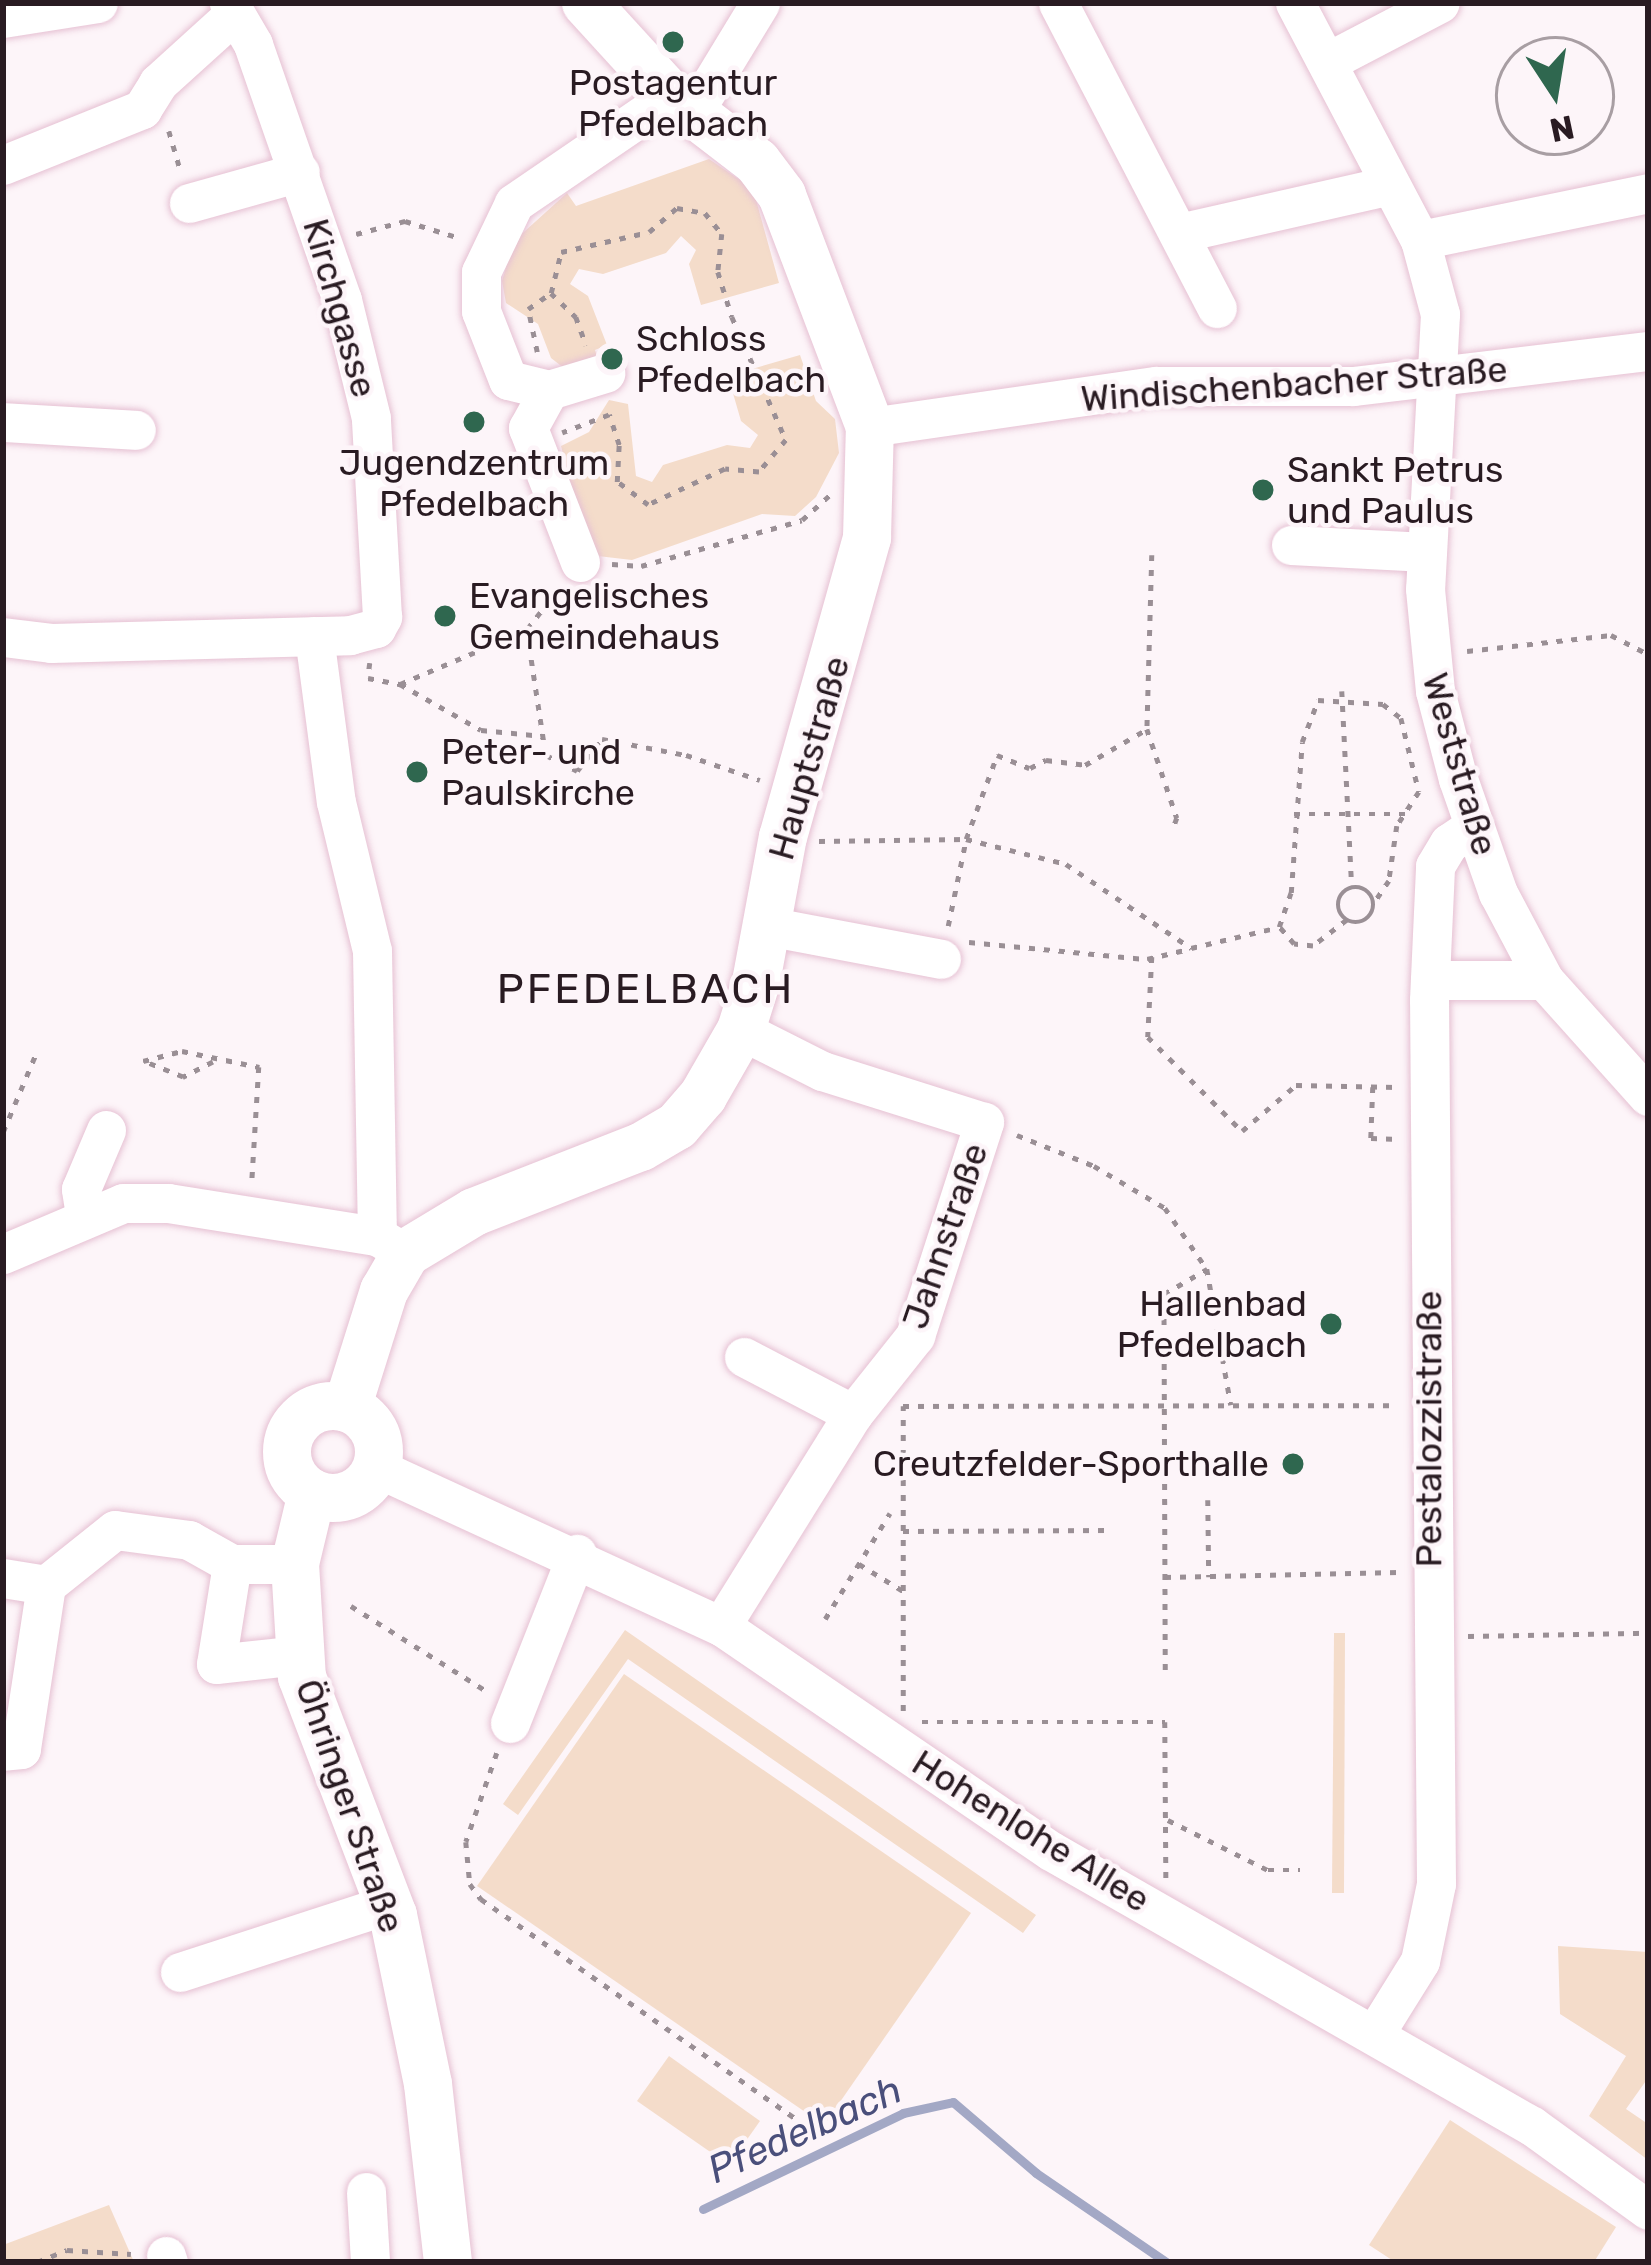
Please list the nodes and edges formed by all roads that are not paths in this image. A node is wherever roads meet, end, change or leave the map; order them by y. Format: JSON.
{"nodes":[{"id":1,"x":98,"y":3,"type":"edge"},
{"id":2,"x":586,"y":3,"type":"edge"},
{"id":3,"x":760,"y":3,"type":"edge"},
{"id":4,"x":1058,"y":3,"type":"edge"},
{"id":5,"x":1295,"y":3,"type":"edge"},
{"id":6,"x":1441,"y":3,"type":"edge"},
{"id":7,"x":230,"y":9,"type":"edge"},
{"id":8,"x":3,"y":18,"type":"edge"},
{"id":9,"x":1328,"y":62,"type":"junction"},
{"id":10,"x":681,"y":106,"type":"junction"},
{"id":11,"x":3,"y":165,"type":"edge"},
{"id":12,"x":300,"y":172,"type":"junction"},
{"id":13,"x":1390,"y":185,"type":"junction"},
{"id":14,"x":1648,"y":193,"type":"edge"},
{"id":15,"x":189,"y":203,"type":"road end"},
{"id":16,"x":1178,"y":233,"type":"junction"},
{"id":17,"x":1420,"y":240,"type":"junction"},
{"id":18,"x":1217,"y":308,"type":"dead end"},
{"id":19,"x":596,"y":359,"type":"road end"},
{"id":20,"x":1644,"y":362,"type":"edge"},
{"id":21,"x":1439,"y":380,"type":"junction"},
{"id":22,"x":549,"y":390,"type":"junction"},
{"id":23,"x":3,"y":422,"type":"edge"},
{"id":24,"x":136,"y":430,"type":"dead end"},
{"id":25,"x":870,"y":443,"type":"junction"},
{"id":26,"x":1291,"y":545,"type":"dead end"},
{"id":27,"x":1426,"y":553,"type":"junction"},
{"id":28,"x":580,"y":562,"type":"road end"},
{"id":29,"x":314,"y":636,"type":"junction"},
{"id":30,"x":3,"y":637,"type":"edge"},
{"id":31,"x":1474,"y":826,"type":"junction"},
{"id":32,"x":766,"y":926,"type":"junction"},
{"id":33,"x":943,"y":950,"type":"road end"},
{"id":34,"x":1430,"y":980,"type":"junction"},
{"id":35,"x":1544,"y":980,"type":"junction"},
{"id":36,"x":741,"y":1030,"type":"junction"},
{"id":37,"x":1648,"y":1096,"type":"edge"},
{"id":38,"x":106,"y":1130,"type":"dead end"},
{"id":39,"x":86,"y":1215,"type":"junction"},
{"id":40,"x":392,"y":1245,"type":"junction"},
{"id":41,"x":3,"y":1254,"type":"edge"},
{"id":42,"x":744,"y":1357,"type":"dead end"},
{"id":43,"x":347,"y":1408,"type":"junction"},
{"id":44,"x":853,"y":1414,"type":"junction"},
{"id":45,"x":389,"y":1474,"type":"junction"},
{"id":46,"x":312,"y":1493,"type":"junction"},
{"id":47,"x":577,"y":1554,"type":"junction"},
{"id":48,"x":232,"y":1564,"type":"junction"},
{"id":49,"x":295,"y":1564,"type":"junction"},
{"id":50,"x":3,"y":1578,"type":"edge"},
{"id":51,"x":46,"y":1585,"type":"junction"},
{"id":52,"x":721,"y":1626,"type":"junction"},
{"id":53,"x":299,"y":1655,"type":"junction"},
{"id":54,"x":510,"y":1723,"type":"road end"},
{"id":55,"x":3,"y":1751,"type":"edge"},
{"id":56,"x":389,"y":1904,"type":"junction"},
{"id":57,"x":180,"y":1972,"type":"dead end"},
{"id":58,"x":1374,"y":2035,"type":"junction"},
{"id":59,"x":366,"y":2192,"type":"dead end"},
{"id":60,"x":1648,"y":2210,"type":"edge"},
{"id":61,"x":370,"y":2262,"type":"edge"},
{"id":62,"x":448,"y":2262,"type":"edge"}],
"edges":[{"from":1,"to":8,"type":"street"},
{"from":2,"to":10,"type":"main road","name":"Hauptstraße"},
{"from":3,"to":10,"type":"street"},
{"from":4,"to":16,"type":"street"},
{"from":5,"to":9,"type":"street","name":"Weststraße"},
{"from":6,"to":9,"type":"street"},
{"from":7,"to":11,"type":"street"},
{"from":7,"to":12,"type":"street","name":"Kirchgasse"},
{"from":9,"to":13,"type":"street","name":"Weststraße"},
{"from":10,"to":22,"type":"street"},
{"from":10,"to":25,"type":"main road","name":"Hauptstraße"},
{"from":12,"to":15,"type":"street"},
{"from":12,"to":29,"type":"street","name":"Kirchgasse"},
{"from":13,"to":16,"type":"street"},
{"from":13,"to":17,"type":"street","name":"Weststraße"},
{"from":14,"to":17,"type":"street"},
{"from":16,"to":18,"type":"street"},
{"from":17,"to":21,"type":"street","name":"Weststraße"},
{"from":19,"to":22,"type":"street"},
{"from":20,"to":21,"type":"street","name":"Windischenbacher Straße"},
{"from":21,"to":25,"type":"street","name":"Windischenbacher Straße"},
{"from":21,"to":27,"type":"street","name":"Weststraße"},
{"from":22,"to":28,"type":"street"},
{"from":23,"to":24,"type":"street"},
{"from":25,"to":32,"type":"main road","name":"Hauptstraße"},
{"from":26,"to":27,"type":"street"},
{"from":27,"to":31,"type":"street","name":"Weststraße"},
{"from":29,"to":30,"type":"street"},
{"from":29,"to":40,"type":"street"},
{"from":31,"to":34,"type":"street","name":"Pestalozzistraße"},
{"from":31,"to":35,"type":"street","name":"Weststraße"},
{"from":32,"to":33,"type":"street"},
{"from":32,"to":36,"type":"main road","name":"Hauptstraße"},
{"from":34,"to":35,"type":"street"},
{"from":34,"to":58,"type":"street","name":"Pestalozzistraße"},
{"from":35,"to":37,"type":"street","name":"Weststraße"},
{"from":36,"to":40,"type":"main road","name":"Hauptstraße"},
{"from":36,"to":44,"type":"street","name":"Jahnstraße"},
{"from":38,"to":39,"type":"street"},
{"from":39,"to":40,"type":"street"},
{"from":39,"to":41,"type":"street"},
{"from":40,"to":43,"type":"main road"},
{"from":42,"to":44,"type":"street"},
{"from":43,"to":45,"type":"main road"},
{"from":43,"to":46,"type":"main road"},
{"from":44,"to":52,"type":"street","name":"Jahnstraße"},
{"from":45,"to":46,"type":"main road"},
{"from":45,"to":47,"type":"street","name":"Hohenlohe Allee"},
{"from":46,"to":49,"type":"main road","name":"Öhringer Straße"},
{"from":47,"to":52,"type":"street","name":"Hohenlohe Allee"},
{"from":47,"to":54,"type":"street"},
{"from":48,"to":49,"type":"street"},
{"from":48,"to":51,"type":"street"},
{"from":48,"to":53,"type":"street"},
{"from":49,"to":53,"type":"main road","name":"Öhringer Straße"},
{"from":50,"to":51,"type":"street"},
{"from":51,"to":55,"type":"street"},
{"from":52,"to":58,"type":"street","name":"Hohenlohe Allee"},
{"from":53,"to":56,"type":"main road","name":"Öhringer Straße"},
{"from":56,"to":57,"type":"street"},
{"from":56,"to":62,"type":"main road","name":"Öhringer Straße"},
{"from":58,"to":60,"type":"street","name":"Hohenlohe Allee"},
{"from":59,"to":61,"type":"street"}]}
